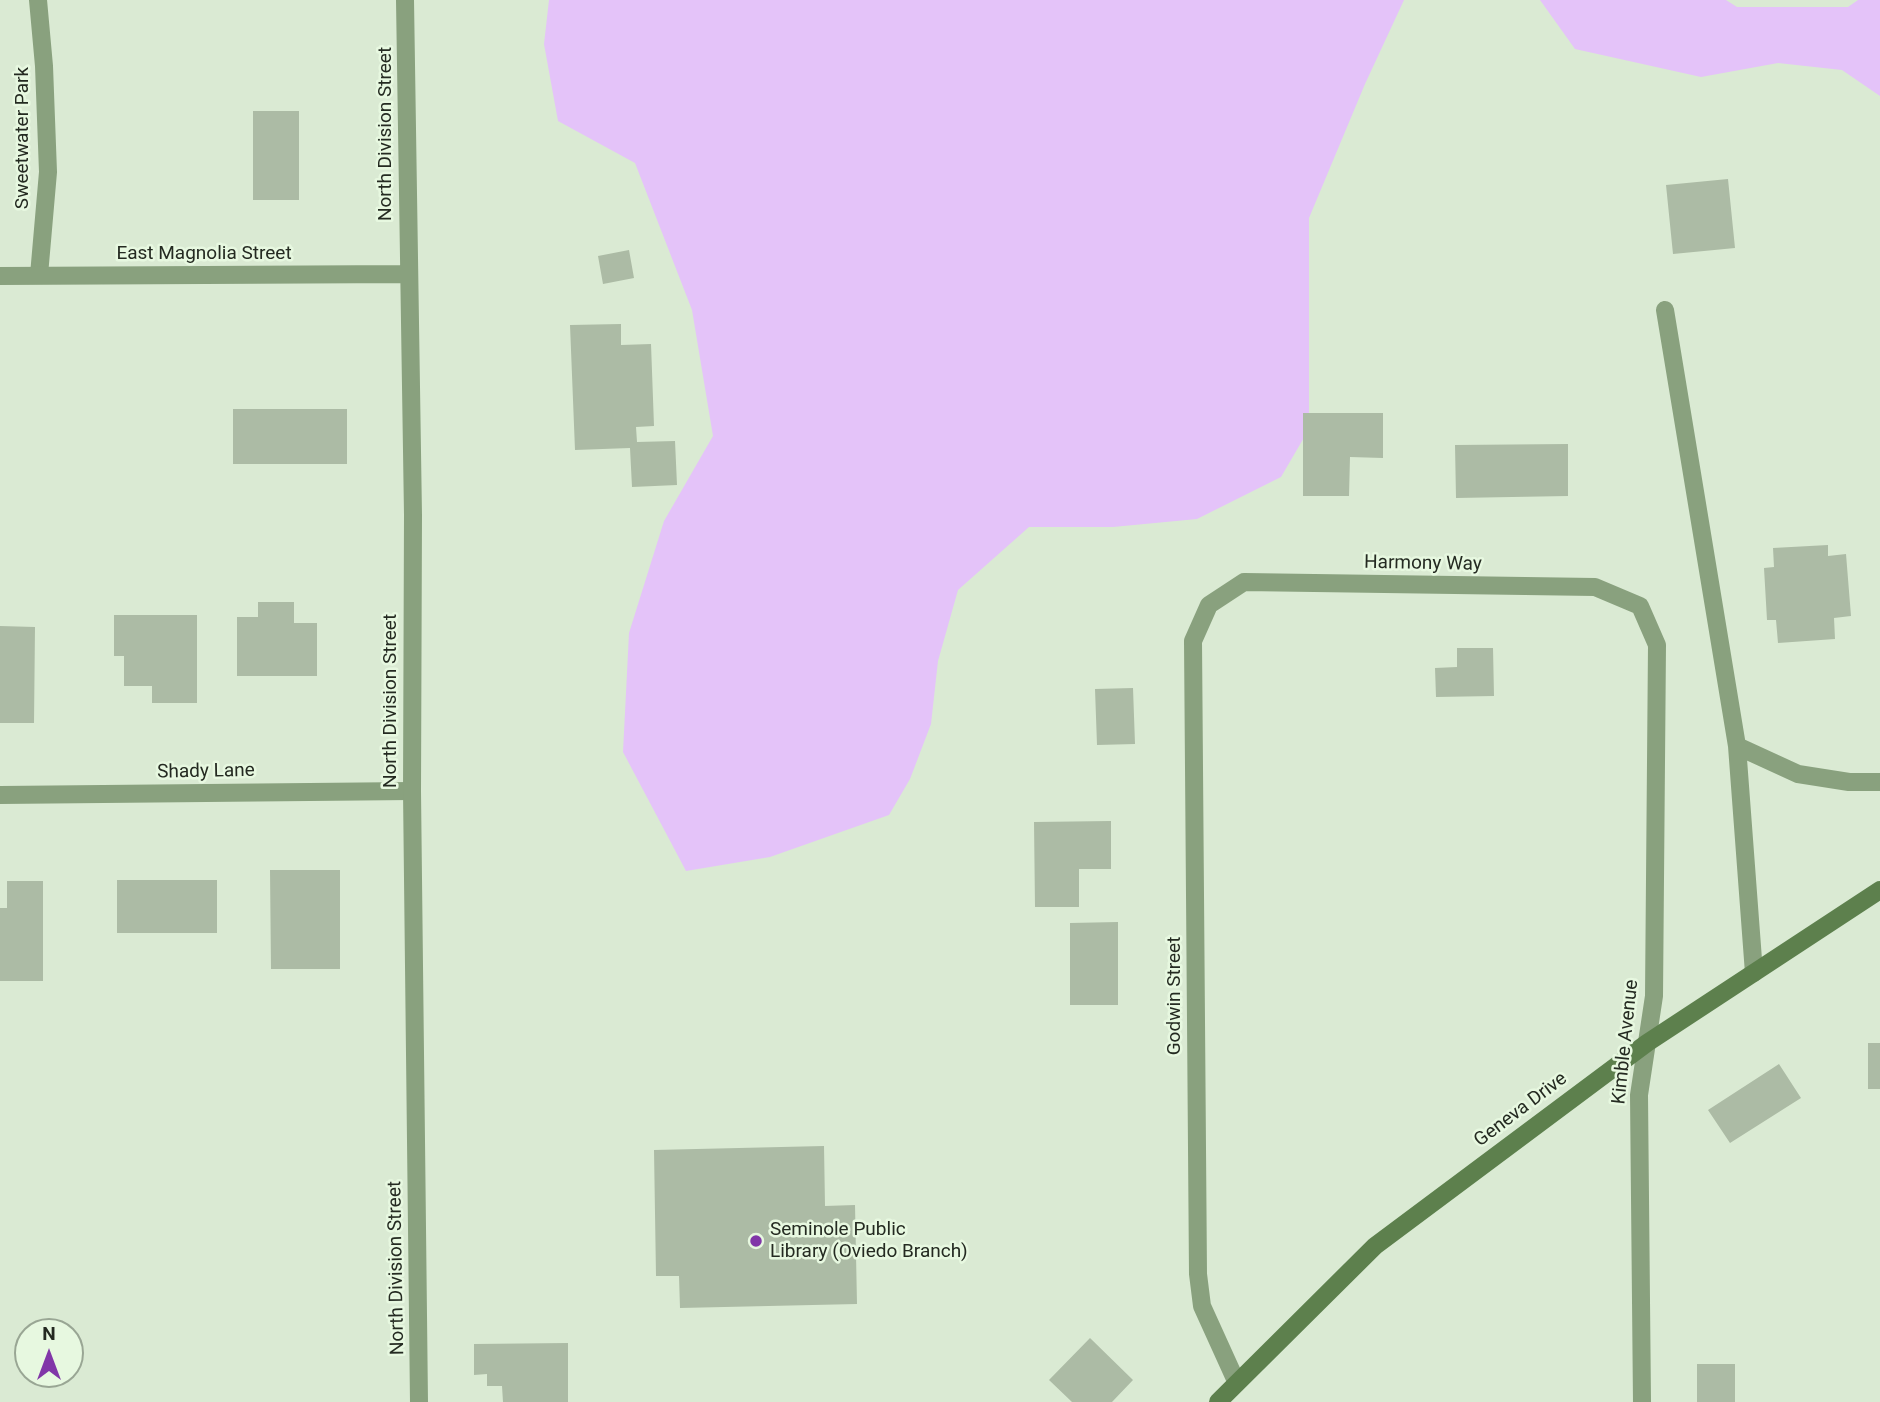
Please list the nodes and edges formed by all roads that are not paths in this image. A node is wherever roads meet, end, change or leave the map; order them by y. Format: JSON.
{"nodes":[{"id":1,"x":38,"y":0,"type":"edge"},
{"id":2,"x":405,"y":0,"type":"edge"},
{"id":3,"x":408,"y":274,"type":"junction"},
{"id":4,"x":0,"y":275,"type":"edge"},
{"id":5,"x":39,"y":275,"type":"junction"},
{"id":6,"x":1665,"y":310,"type":"dead end"},
{"id":7,"x":1209,"y":605,"type":"joint"},
{"id":8,"x":1640,"y":607,"type":"joint"},
{"id":9,"x":1737,"y":746,"type":"junction"},
{"id":10,"x":1880,"y":782,"type":"edge"},
{"id":11,"x":412,"y":792,"type":"junction"},
{"id":12,"x":0,"y":795,"type":"edge"},
{"id":13,"x":1880,"y":890,"type":"edge"},
{"id":14,"x":1754,"y":973,"type":"junction"},
{"id":15,"x":1647,"y":1043,"type":"junction"},
{"id":16,"x":1237,"y":1381,"type":"junction"},
{"id":17,"x":419,"y":1402,"type":"edge"},
{"id":18,"x":1218,"y":1402,"type":"edge"},
{"id":19,"x":1642,"y":1402,"type":"edge"}],
"edges":[{"from":1,"to":5,"type":"street","name":"Sweetwater Park"},
{"from":2,"to":3,"type":"street","name":"North Division Street"},
{"from":3,"to":5,"type":"street","name":"East Magnolia Street"},
{"from":3,"to":11,"type":"street","name":"North Division Street"},
{"from":4,"to":5,"type":"street","name":"East Magnolia Street"},
{"from":6,"to":9,"type":"street"},
{"from":7,"to":8,"type":"street","name":"Harmony Way"},
{"from":7,"to":16,"type":"street","name":"Godwin Street"},
{"from":8,"to":15,"type":"street","name":"Kimble Avenue"},
{"from":9,"to":10,"type":"street"},
{"from":9,"to":14,"type":"street"},
{"from":11,"to":12,"type":"street","name":"Shady Lane"},
{"from":11,"to":17,"type":"street","name":"North Division Street"},
{"from":13,"to":14,"type":"main road","name":"Geneva Drive"},
{"from":14,"to":15,"type":"main road","name":"Geneva Drive"},
{"from":15,"to":16,"type":"main road","name":"Geneva Drive"},
{"from":15,"to":19,"type":"street","name":"Kimble Avenue"},
{"from":16,"to":18,"type":"main road","name":"Geneva Drive"}]}
